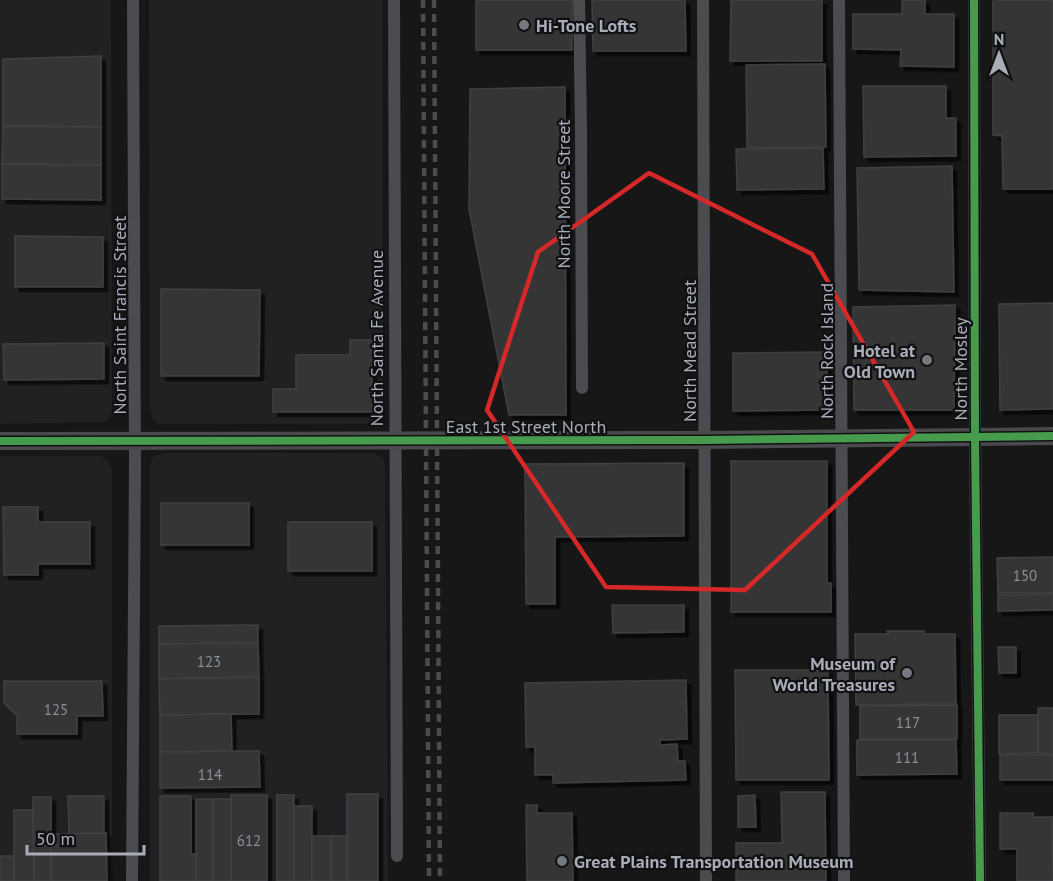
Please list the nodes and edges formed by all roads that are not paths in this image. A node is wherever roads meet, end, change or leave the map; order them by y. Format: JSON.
{"nodes":[{"id":1,"x":133,"y":0,"type":"edge"},
{"id":2,"x":394,"y":0,"type":"edge"},
{"id":3,"x":579,"y":0,"type":"edge"},
{"id":4,"x":703,"y":0,"type":"edge"},
{"id":5,"x":839,"y":0,"type":"edge"},
{"id":6,"x":974,"y":0,"type":"edge"},
{"id":7,"x":582,"y":388,"type":"dead end"},
{"id":8,"x":1053,"y":436,"type":"edge"},
{"id":9,"x":841,"y":437,"type":"junction"},
{"id":10,"x":975,"y":437,"type":"junction"},
{"id":11,"x":704,"y":440,"type":"junction"},
{"id":12,"x":0,"y":441,"type":"edge"},
{"id":13,"x":135,"y":441,"type":"junction"},
{"id":14,"x":394,"y":441,"type":"junction"},
{"id":15,"x":397,"y":856,"type":"dead end"},
{"id":16,"x":132,"y":881,"type":"edge"},
{"id":17,"x":706,"y":881,"type":"edge"},
{"id":18,"x":844,"y":881,"type":"edge"},
{"id":19,"x":980,"y":881,"type":"edge"}],
"edges":[{"from":1,"to":13,"type":"street","name":"North Saint Francis Street"},
{"from":2,"to":14,"type":"street","name":"North Santa Fe Avenue"},
{"from":3,"to":7,"type":"street","name":"North Moore Street"},
{"from":4,"to":11,"type":"street","name":"North Mead Street"},
{"from":5,"to":9,"type":"street","name":"North Rock Island"},
{"from":6,"to":10,"type":"street","name":"North Mosley"},
{"from":8,"to":10,"type":"street","name":"East 1st Street North"},
{"from":9,"to":10,"type":"street","name":"East 1st Street North"},
{"from":9,"to":11,"type":"street","name":"East 1st Street North"},
{"from":9,"to":18,"type":"street","name":"North Rock Island"},
{"from":10,"to":19,"type":"street","name":"North Mosley"},
{"from":11,"to":14,"type":"street","name":"East 1st Street North"},
{"from":11,"to":17,"type":"street","name":"North Mead Street"},
{"from":12,"to":13,"type":"street","name":"East 1st Street North"},
{"from":13,"to":14,"type":"street","name":"East 1st Street North"},
{"from":13,"to":16,"type":"street","name":"North Saint Francis Street"},
{"from":14,"to":15,"type":"street","name":"North Santa Fe Avenue"}]}
